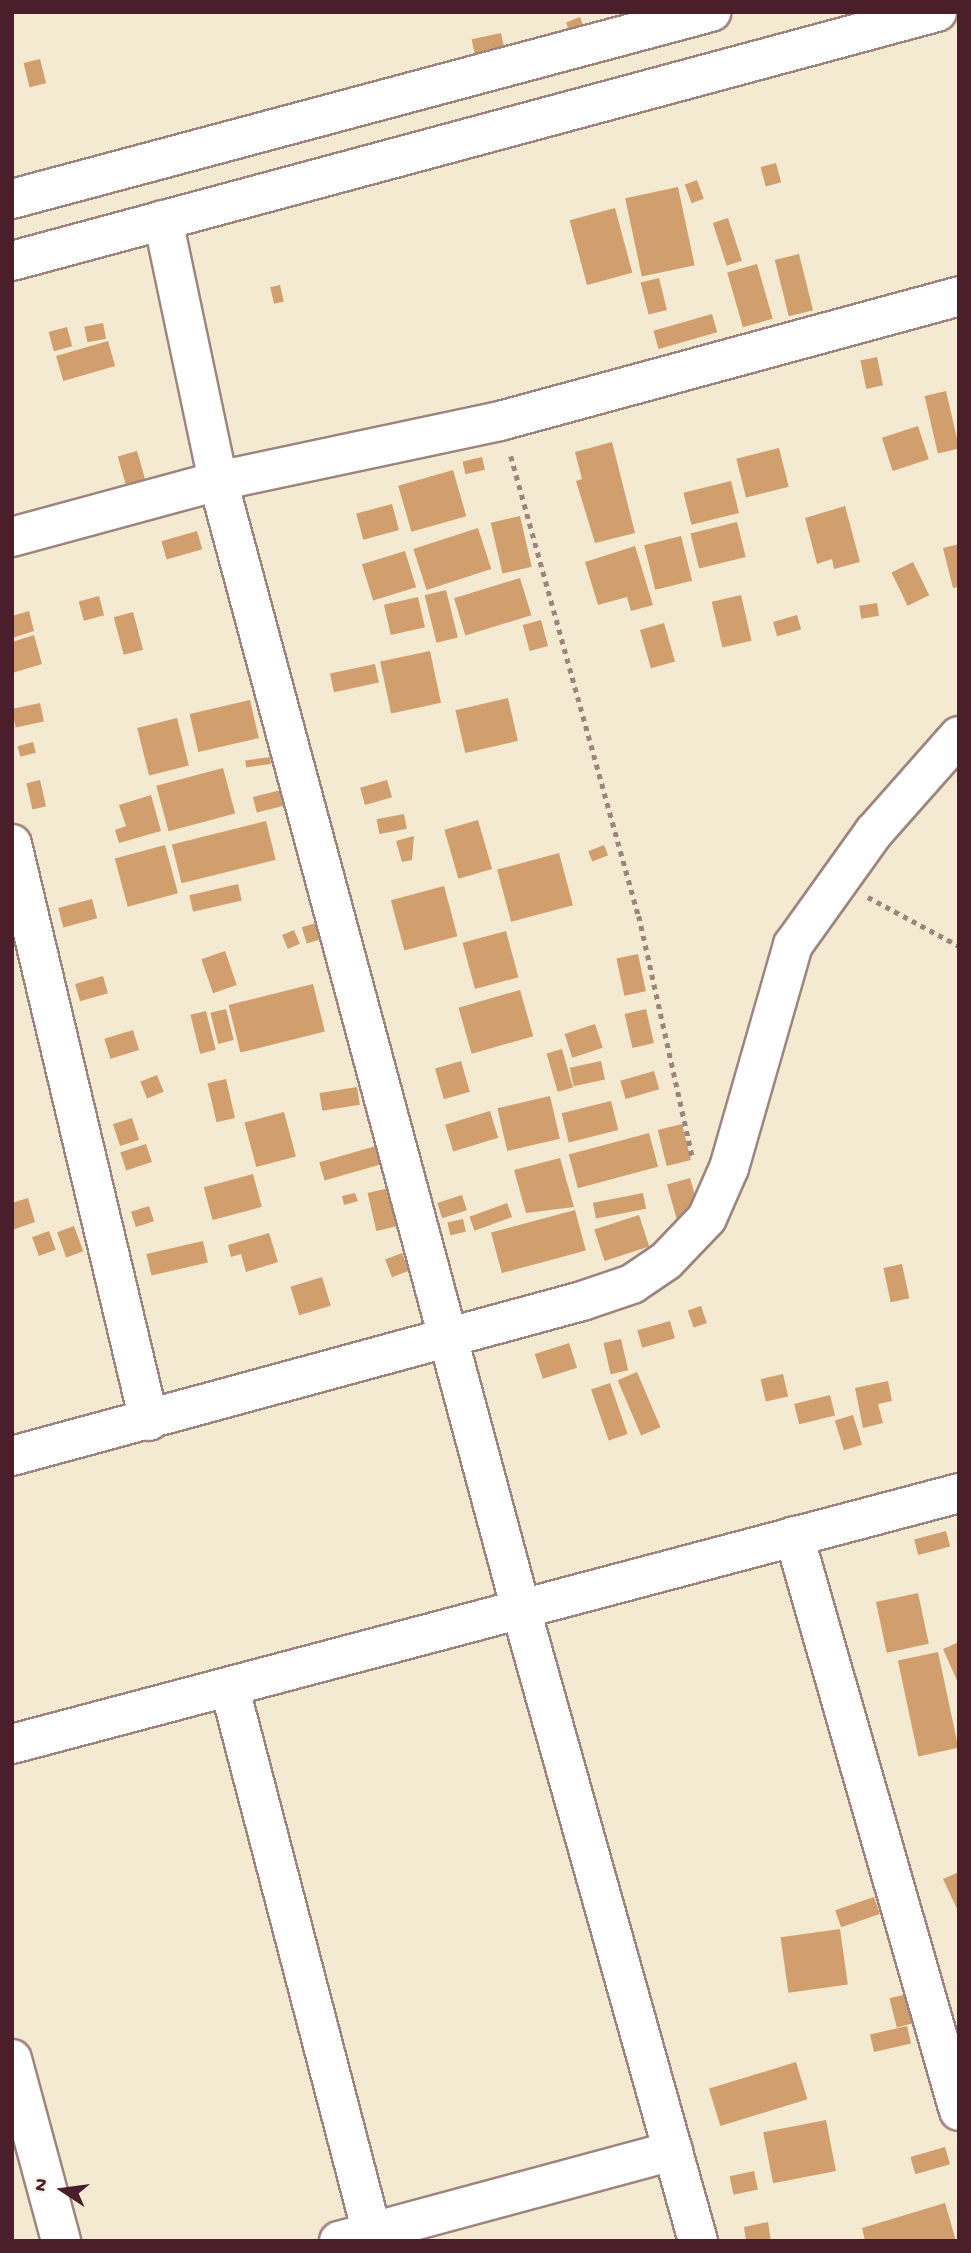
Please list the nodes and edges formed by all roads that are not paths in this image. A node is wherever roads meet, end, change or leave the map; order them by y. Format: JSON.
{"nodes":[{"id":1,"x":937,"y":12,"type":"edge"},
{"id":2,"x":693,"y":15,"type":"edge"},
{"id":3,"x":12,"y":199,"type":"edge"},
{"id":4,"x":163,"y":220,"type":"junction"},
{"id":5,"x":12,"y":261,"type":"edge"},
{"id":6,"x":959,"y":296,"type":"edge"},
{"id":7,"x":218,"y":481,"type":"junction"},
{"id":8,"x":12,"y":537,"type":"edge"},
{"id":9,"x":959,"y":736,"type":"edge"},
{"id":10,"x":12,"y":844,"type":"edge"},
{"id":11,"x":452,"y":1339,"type":"junction"},
{"id":12,"x":149,"y":1421,"type":"junction"},
{"id":13,"x":12,"y":1456,"type":"edge"},
{"id":14,"x":959,"y":1493,"type":"edge"},
{"id":15,"x":794,"y":1536,"type":"junction"},
{"id":16,"x":520,"y":1606,"type":"junction"},
{"id":17,"x":230,"y":1689,"type":"junction"},
{"id":18,"x":12,"y":1744,"type":"edge"},
{"id":19,"x":12,"y":2059,"type":"edge"},
{"id":20,"x":953,"y":2070,"type":"edge"},
{"id":21,"x":959,"y":2111,"type":"edge"},
{"id":22,"x":673,"y":2151,"type":"junction"},
{"id":23,"x":356,"y":2238,"type":"edge"},
{"id":24,"x":61,"y":2241,"type":"edge"},
{"id":25,"x":698,"y":2241,"type":"edge"}],
"edges":[{"from":1,"to":4,"type":"street"},
{"from":2,"to":3,"type":"street"},
{"from":4,"to":5,"type":"street"},
{"from":4,"to":7,"type":"street"},
{"from":6,"to":7,"type":"street"},
{"from":7,"to":8,"type":"street"},
{"from":7,"to":11,"type":"street"},
{"from":9,"to":11,"type":"street"},
{"from":10,"to":12,"type":"street"},
{"from":11,"to":12,"type":"street"},
{"from":11,"to":16,"type":"street"},
{"from":12,"to":13,"type":"street"},
{"from":14,"to":15,"type":"street"},
{"from":15,"to":16,"type":"street"},
{"from":15,"to":20,"type":"street"},
{"from":16,"to":17,"type":"street"},
{"from":16,"to":22,"type":"street"},
{"from":17,"to":18,"type":"street"},
{"from":17,"to":23,"type":"street"},
{"from":19,"to":24,"type":"street"},
{"from":20,"to":21,"type":"street"},
{"from":22,"to":23,"type":"street"},
{"from":22,"to":25,"type":"street"}]}
